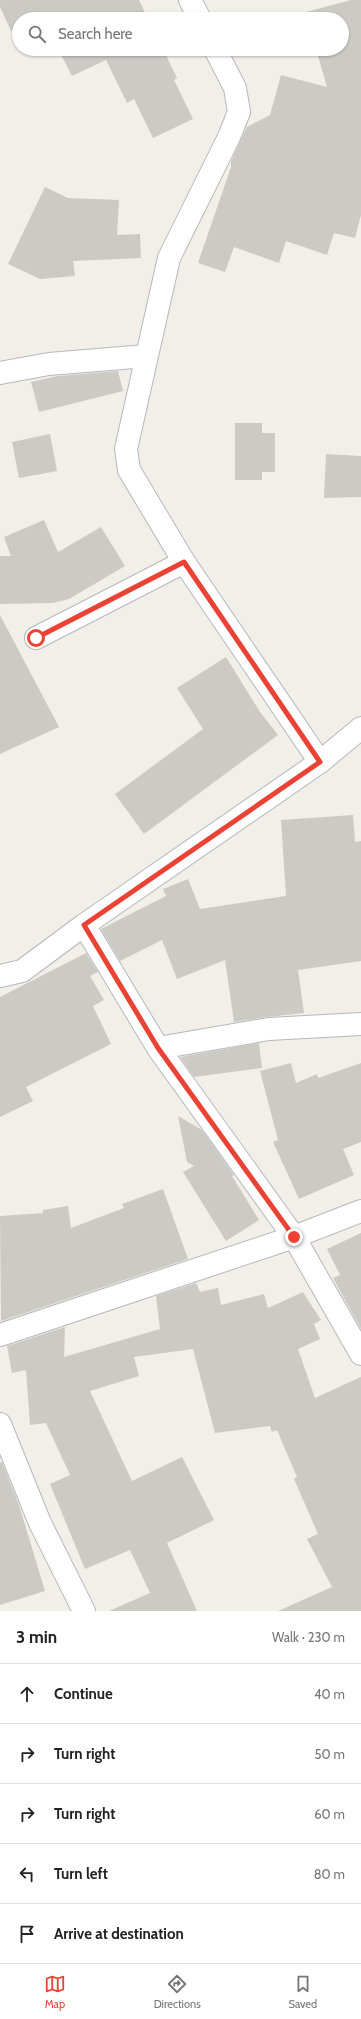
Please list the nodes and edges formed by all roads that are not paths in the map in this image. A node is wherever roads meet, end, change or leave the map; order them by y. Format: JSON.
{"nodes":[{"id":1,"x":190,"y":0,"type":"edge"},
{"id":2,"x":196,"y":12,"type":"edge"},
{"id":3,"x":219,"y":56,"type":"edge"},
{"id":4,"x":146,"y":356,"type":"junction"},
{"id":5,"x":0,"y":373,"type":"edge"},
{"id":6,"x":184,"y":562,"type":"junction"},
{"id":7,"x":36,"y":638,"type":"dead end"},
{"id":8,"x":361,"y":728,"type":"edge"},
{"id":9,"x":320,"y":762,"type":"junction"},
{"id":10,"x":84,"y":925,"type":"junction"},
{"id":11,"x":0,"y":976,"type":"edge"},
{"id":12,"x":361,"y":1024,"type":"edge"},
{"id":13,"x":158,"y":1048,"type":"junction"},
{"id":14,"x":361,"y":1211,"type":"edge"},
{"id":15,"x":294,"y":1237,"type":"junction"},
{"id":16,"x":0,"y":1335,"type":"edge"},
{"id":17,"x":361,"y":1354,"type":"edge"},
{"id":18,"x":0,"y":1424,"type":"edge"},
{"id":19,"x":84,"y":1611,"type":"edge"}],
"edges":[{"from":1,"to":2,"type":"street"},
{"from":3,"to":4,"type":"street"},
{"from":4,"to":5,"type":"street"},
{"from":4,"to":6,"type":"street"},
{"from":6,"to":7,"type":"street"},
{"from":6,"to":9,"type":"street"},
{"from":8,"to":9,"type":"street"},
{"from":9,"to":10,"type":"street"},
{"from":10,"to":11,"type":"street"},
{"from":10,"to":13,"type":"street"},
{"from":12,"to":13,"type":"street"},
{"from":13,"to":15,"type":"street"},
{"from":14,"to":15,"type":"street"},
{"from":15,"to":16,"type":"street"},
{"from":15,"to":17,"type":"street"},
{"from":18,"to":19,"type":"street"}]}
